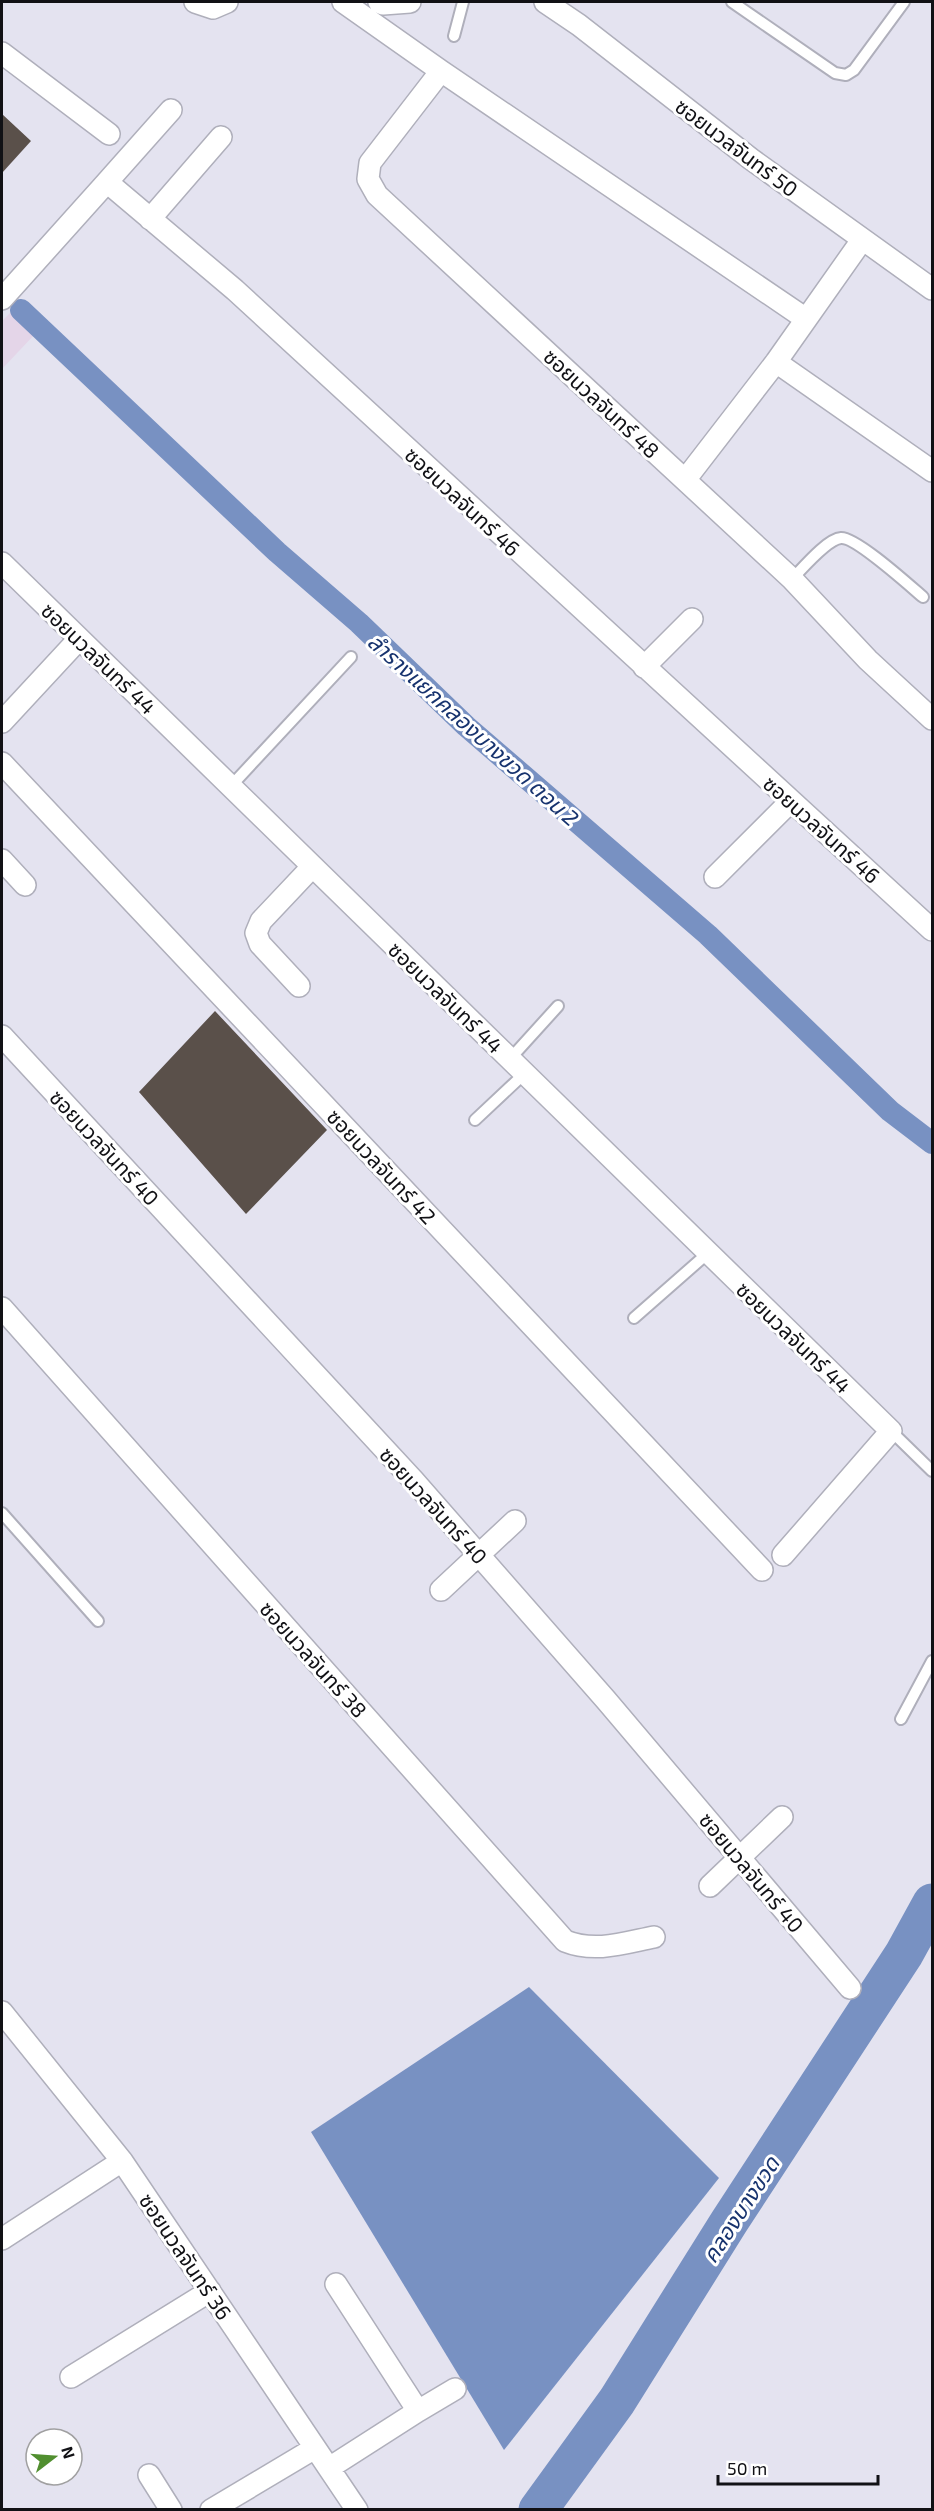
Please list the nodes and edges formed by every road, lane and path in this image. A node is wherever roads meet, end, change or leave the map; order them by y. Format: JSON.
{"nodes":[{"id":1,"x":195,"y":2,"type":"edge"},
{"id":2,"x":226,"y":2,"type":"edge"},
{"id":3,"x":343,"y":2,"type":"edge"},
{"id":4,"x":379,"y":2,"type":"edge"},
{"id":5,"x":410,"y":2,"type":"edge"},
{"id":6,"x":463,"y":2,"type":"edge"},
{"id":7,"x":544,"y":2,"type":"edge"},
{"id":8,"x":732,"y":2,"type":"edge"},
{"id":9,"x":904,"y":2,"type":"edge"},
{"id":10,"x":454,"y":36,"type":"dead end"},
{"id":11,"x":2,"y":53,"type":"edge"},
{"id":12,"x":441,"y":71,"type":"junction"},
{"id":13,"x":171,"y":110,"type":"dead end"},
{"id":14,"x":109,"y":134,"type":"dead end"},
{"id":15,"x":220,"y":137,"type":"dead end"},
{"id":16,"x":107,"y":182,"type":"junction"},
{"id":17,"x":150,"y":219,"type":"junction"},
{"id":18,"x":862,"y":240,"type":"junction"},
{"id":19,"x":933,"y":289,"type":"edge"},
{"id":20,"x":2,"y":299,"type":"edge"},
{"id":21,"x":806,"y":319,"type":"junction"},
{"id":22,"x":776,"y":362,"type":"junction"},
{"id":23,"x":933,"y":471,"type":"edge"},
{"id":24,"x":685,"y":480,"type":"junction"},
{"id":25,"x":2,"y":563,"type":"edge"},
{"id":26,"x":792,"y":579,"type":"junction"},
{"id":27,"x":923,"y":597,"type":"dead end"},
{"id":28,"x":692,"y":619,"type":"dead end"},
{"id":29,"x":79,"y":639,"type":"junction"},
{"id":30,"x":351,"y":657,"type":"dead end"},
{"id":31,"x":644,"y":667,"type":"junction"},
{"id":32,"x":933,"y":719,"type":"edge"},
{"id":33,"x":2,"y":722,"type":"edge"},
{"id":34,"x":2,"y":763,"type":"edge"},
{"id":35,"x":231,"y":786,"type":"junction"},
{"id":36,"x":791,"y":801,"type":"junction"},
{"id":37,"x":2,"y":860,"type":"edge"},
{"id":38,"x":312,"y":867,"type":"junction"},
{"id":39,"x":715,"y":877,"type":"dead end"},
{"id":40,"x":25,"y":885,"type":"dead end"},
{"id":41,"x":933,"y":930,"type":"edge"},
{"id":42,"x":299,"y":986,"type":"dead end"},
{"id":43,"x":558,"y":1006,"type":"dead end"},
{"id":44,"x":2,"y":1036,"type":"edge"},
{"id":45,"x":517,"y":1066,"type":"junction"},
{"id":46,"x":475,"y":1120,"type":"dead end"},
{"id":47,"x":708,"y":1252,"type":"junction"},
{"id":48,"x":2,"y":1308,"type":"edge"},
{"id":49,"x":634,"y":1318,"type":"dead end"},
{"id":50,"x":891,"y":1431,"type":"junction"},
{"id":51,"x":933,"y":1471,"type":"edge"},
{"id":52,"x":2,"y":1513,"type":"edge"},
{"id":53,"x":516,"y":1521,"type":"dead end"},
{"id":54,"x":479,"y":1555,"type":"junction"},
{"id":55,"x":783,"y":1555,"type":"dead end"},
{"id":56,"x":762,"y":1570,"type":"dead end"},
{"id":57,"x":441,"y":1590,"type":"dead end"},
{"id":58,"x":98,"y":1622,"type":"dead end"},
{"id":59,"x":933,"y":1661,"type":"edge"},
{"id":60,"x":900,"y":1719,"type":"dead end"},
{"id":61,"x":782,"y":1818,"type":"dead end"},
{"id":62,"x":740,"y":1858,"type":"junction"},
{"id":63,"x":710,"y":1886,"type":"dead end"},
{"id":64,"x":654,"y":1937,"type":"dead end"},
{"id":65,"x":850,"y":1988,"type":"dead end"},
{"id":66,"x":2,"y":2012,"type":"edge"},
{"id":67,"x":122,"y":2161,"type":"junction"},
{"id":68,"x":2,"y":2239,"type":"edge"},
{"id":69,"x":336,"y":2284,"type":"dead end"},
{"id":70,"x":210,"y":2291,"type":"junction"},
{"id":71,"x":71,"y":2377,"type":"dead end"},
{"id":72,"x":455,"y":2389,"type":"dead end"},
{"id":73,"x":418,"y":2411,"type":"junction"},
{"id":74,"x":315,"y":2448,"type":"junction"},
{"id":75,"x":329,"y":2468,"type":"junction"},
{"id":76,"x":150,"y":2475,"type":"dead end"},
{"id":77,"x":171,"y":2510,"type":"edge"},
{"id":78,"x":211,"y":2510,"type":"edge"},
{"id":79,"x":357,"y":2510,"type":"edge"}],
"edges":[{"from":1,"to":2,"type":"street"},
{"from":3,"to":12,"type":"street"},
{"from":4,"to":5,"type":"street"},
{"from":6,"to":10,"type":"lane"},
{"from":7,"to":18,"type":"street","name":"ซอยนวลจันทร์ 50"},
{"from":8,"to":9,"type":"lane"},
{"from":11,"to":14,"type":"street"},
{"from":12,"to":21,"type":"street"},
{"from":12,"to":24,"type":"street","name":"ซอยนวลจันทร์ 48"},
{"from":13,"to":16,"type":"street"},
{"from":15,"to":17,"type":"street"},
{"from":16,"to":17,"type":"street","name":"ซอยนวลจันทร์ 46"},
{"from":16,"to":20,"type":"street"},
{"from":17,"to":31,"type":"street","name":"ซอยนวลจันทร์ 46"},
{"from":18,"to":19,"type":"street","name":"ซอยนวลจันทร์ 50"},
{"from":18,"to":21,"type":"street"},
{"from":21,"to":22,"type":"street"},
{"from":22,"to":23,"type":"street"},
{"from":22,"to":24,"type":"street"},
{"from":24,"to":26,"type":"street","name":"ซอยนวลจันทร์ 48"},
{"from":25,"to":29,"type":"street","name":"ซอยนวลจันทร์ 44"},
{"from":26,"to":27,"type":"lane"},
{"from":26,"to":32,"type":"street","name":"ซอยนวลจันทร์ 48"},
{"from":28,"to":31,"type":"street"},
{"from":29,"to":33,"type":"street"},
{"from":29,"to":35,"type":"street","name":"ซอยนวลจันทร์ 44"},
{"from":30,"to":35,"type":"lane"},
{"from":31,"to":36,"type":"street","name":"ซอยนวลจันทร์ 46"},
{"from":34,"to":56,"type":"street","name":"ซอยนวลจันทร์ 42"},
{"from":35,"to":38,"type":"street","name":"ซอยนวลจันทร์ 44"},
{"from":36,"to":39,"type":"street"},
{"from":36,"to":41,"type":"street","name":"ซอยนวลจันทร์ 46"},
{"from":37,"to":40,"type":"street"},
{"from":38,"to":42,"type":"street"},
{"from":38,"to":45,"type":"street","name":"ซอยนวลจันทร์ 44"},
{"from":43,"to":45,"type":"lane"},
{"from":44,"to":54,"type":"street","name":"ซอยนวลจันทร์ 40"},
{"from":45,"to":46,"type":"lane"},
{"from":45,"to":47,"type":"street","name":"ซอยนวลจันทร์ 44"},
{"from":47,"to":49,"type":"lane"},
{"from":47,"to":50,"type":"street","name":"ซอยนวลจันทร์ 44"},
{"from":48,"to":64,"type":"street","name":"ซอยนวลจันทร์ 38"},
{"from":50,"to":51,"type":"lane"},
{"from":50,"to":55,"type":"street"},
{"from":52,"to":58,"type":"lane"},
{"from":53,"to":54,"type":"street"},
{"from":54,"to":57,"type":"street"},
{"from":54,"to":62,"type":"street","name":"ซอยนวลจันทร์ 40"},
{"from":59,"to":60,"type":"lane"},
{"from":61,"to":62,"type":"street"},
{"from":62,"to":63,"type":"street"},
{"from":62,"to":65,"type":"street","name":"ซอยนวลจันทร์ 40"},
{"from":66,"to":67,"type":"street","name":"ซอยนวลจันทร์ 36"},
{"from":67,"to":68,"type":"street"},
{"from":67,"to":70,"type":"street","name":"ซอยนวลจันทร์ 36"},
{"from":69,"to":73,"type":"street"},
{"from":70,"to":71,"type":"street"},
{"from":70,"to":74,"type":"street","name":"ซอยนวลจันทร์ 36"},
{"from":72,"to":73,"type":"street"},
{"from":73,"to":75,"type":"street"},
{"from":74,"to":75,"type":"street","name":"ซอยนวลจันทร์ 36"},
{"from":74,"to":78,"type":"street"},
{"from":75,"to":79,"type":"street","name":"ซอยนวลจันทร์ 36"},
{"from":76,"to":77,"type":"street"}]}
